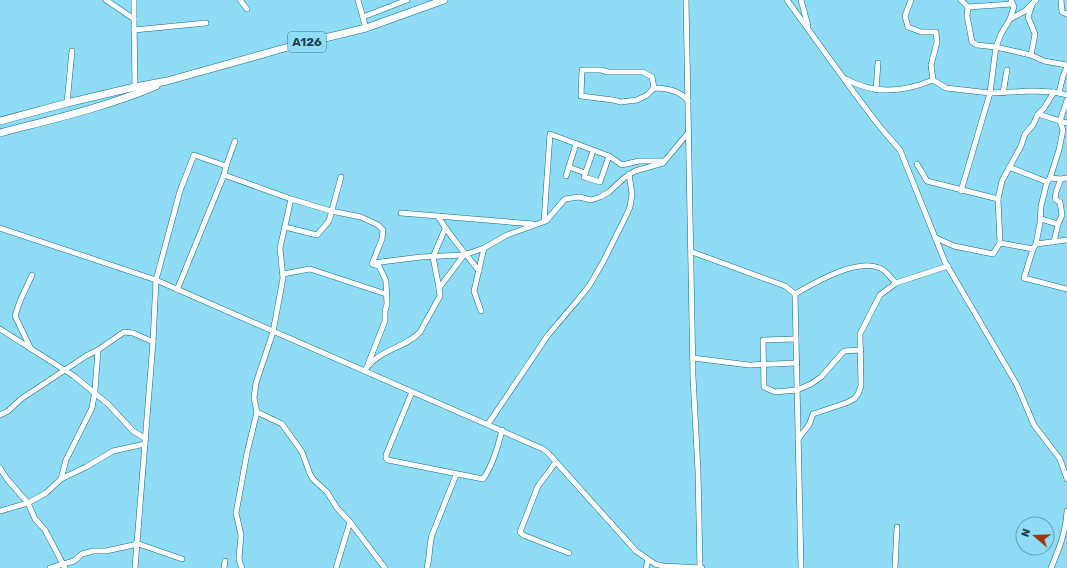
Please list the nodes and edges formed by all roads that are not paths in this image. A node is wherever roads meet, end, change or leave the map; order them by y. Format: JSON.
{"nodes":[{"id":1,"x":106,"y":0,"type":"edge"},
{"id":2,"x":134,"y":0,"type":"edge"},
{"id":3,"x":240,"y":0,"type":"edge"},
{"id":4,"x":358,"y":0,"type":"edge"},
{"id":5,"x":407,"y":0,"type":"edge"},
{"id":6,"x":444,"y":0,"type":"edge"},
{"id":7,"x":686,"y":0,"type":"edge"},
{"id":8,"x":787,"y":0,"type":"edge"},
{"id":9,"x":802,"y":0,"type":"edge"},
{"id":10,"x":911,"y":0,"type":"edge"},
{"id":11,"x":961,"y":0,"type":"edge"},
{"id":12,"x":1061,"y":0,"type":"edge"},
{"id":13,"x":1034,"y":1,"type":"edge"},
{"id":14,"x":1012,"y":2,"type":"edge"},
{"id":15,"x":968,"y":7,"type":"junction"},
{"id":16,"x":247,"y":9,"type":"dead end"},
{"id":17,"x":1067,"y":14,"type":"edge"},
{"id":18,"x":363,"y":17,"type":"junction"},
{"id":19,"x":134,"y":19,"type":"junction"},
{"id":20,"x":1010,"y":19,"type":"junction"},
{"id":21,"x":206,"y":23,"type":"dead end"},
{"id":22,"x":366,"y":28,"type":"junction"},
{"id":23,"x":808,"y":28,"type":"junction"},
{"id":24,"x":134,"y":30,"type":"junction"},
{"id":25,"x":996,"y":47,"type":"junction"},
{"id":26,"x":72,"y":51,"type":"dead end"},
{"id":27,"x":1031,"y":55,"type":"junction"},
{"id":28,"x":878,"y":63,"type":"dead end"},
{"id":29,"x":1067,"y":66,"type":"edge"},
{"id":30,"x":1007,"y":70,"type":"dead end"},
{"id":31,"x":845,"y":79,"type":"junction"},
{"id":32,"x":933,"y":80,"type":"junction"},
{"id":33,"x":167,"y":81,"type":"junction"},
{"id":34,"x":135,"y":87,"type":"junction"},
{"id":35,"x":654,"y":88,"type":"junction"},
{"id":36,"x":876,"y":90,"type":"junction"},
{"id":37,"x":1056,"y":92,"type":"junction"},
{"id":38,"x":990,"y":93,"type":"junction"},
{"id":39,"x":1003,"y":93,"type":"junction"},
{"id":40,"x":1067,"y":95,"type":"edge"},
{"id":41,"x":1067,"y":100,"type":"edge"},
{"id":42,"x":688,"y":101,"type":"junction"},
{"id":43,"x":67,"y":103,"type":"junction"},
{"id":44,"x":1038,"y":114,"type":"junction"},
{"id":45,"x":0,"y":121,"type":"edge"},
{"id":46,"x":1060,"y":121,"type":"junction"},
{"id":47,"x":1067,"y":122,"type":"edge"},
{"id":48,"x":0,"y":133,"type":"edge"},
{"id":49,"x":688,"y":134,"type":"junction"},
{"id":50,"x":235,"y":141,"type":"dead end"},
{"id":51,"x":576,"y":144,"type":"junction"},
{"id":52,"x":593,"y":151,"type":"junction"},
{"id":53,"x":609,"y":156,"type":"junction"},
{"id":54,"x":665,"y":161,"type":"junction"},
{"id":55,"x":917,"y":164,"type":"dead end"},
{"id":56,"x":226,"y":166,"type":"junction"},
{"id":57,"x":569,"y":167,"type":"junction"},
{"id":58,"x":1009,"y":167,"type":"junction"},
{"id":59,"x":586,"y":173,"type":"junction"},
{"id":60,"x":630,"y":174,"type":"junction"},
{"id":61,"x":224,"y":176,"type":"junction"},
{"id":62,"x":566,"y":176,"type":"dead end"},
{"id":63,"x":341,"y":177,"type":"dead end"},
{"id":64,"x":1064,"y":178,"type":"edge"},
{"id":65,"x":1048,"y":180,"type":"junction"},
{"id":66,"x":961,"y":191,"type":"junction"},
{"id":67,"x":291,"y":199,"type":"junction"},
{"id":68,"x":998,"y":199,"type":"junction"},
{"id":69,"x":331,"y":212,"type":"junction"},
{"id":70,"x":401,"y":214,"type":"dead end"},
{"id":71,"x":438,"y":216,"type":"junction"},
{"id":72,"x":1041,"y":218,"type":"junction"},
{"id":73,"x":544,"y":221,"type":"junction"},
{"id":74,"x":536,"y":224,"type":"junction"},
{"id":75,"x":1058,"y":224,"type":"junction"},
{"id":76,"x":285,"y":227,"type":"junction"},
{"id":77,"x":0,"y":228,"type":"edge"},
{"id":78,"x":445,"y":229,"type":"junction"},
{"id":79,"x":936,"y":238,"type":"junction"},
{"id":80,"x":1067,"y":240,"type":"edge"},
{"id":81,"x":1054,"y":242,"type":"junction"},
{"id":82,"x":1000,"y":243,"type":"junction"},
{"id":83,"x":1034,"y":246,"type":"junction"},
{"id":84,"x":484,"y":248,"type":"junction"},
{"id":85,"x":692,"y":252,"type":"junction"},
{"id":86,"x":465,"y":255,"type":"junction"},
{"id":87,"x":433,"y":257,"type":"junction"},
{"id":88,"x":372,"y":264,"type":"junction"},
{"id":89,"x":948,"y":266,"type":"junction"},
{"id":90,"x":479,"y":271,"type":"junction"},
{"id":91,"x":283,"y":274,"type":"junction"},
{"id":92,"x":32,"y":275,"type":"dead end"},
{"id":93,"x":156,"y":280,"type":"junction"},
{"id":94,"x":896,"y":283,"type":"junction"},
{"id":95,"x":439,"y":288,"type":"junction"},
{"id":96,"x":1067,"y":289,"type":"edge"},
{"id":97,"x":178,"y":290,"type":"junction"},
{"id":98,"x":386,"y":294,"type":"junction"},
{"id":99,"x":795,"y":294,"type":"junction"},
{"id":100,"x":482,"y":311,"type":"dead end"},
{"id":101,"x":0,"y":329,"type":"edge"},
{"id":102,"x":273,"y":332,"type":"junction"},
{"id":103,"x":796,"y":339,"type":"junction"},
{"id":104,"x":153,"y":342,"type":"junction"},
{"id":105,"x":30,"y":349,"type":"junction"},
{"id":106,"x":98,"y":350,"type":"junction"},
{"id":107,"x":861,"y":350,"type":"junction"},
{"id":108,"x":693,"y":358,"type":"junction"},
{"id":109,"x":797,"y":363,"type":"junction"},
{"id":110,"x":763,"y":364,"type":"junction"},
{"id":111,"x":366,"y":368,"type":"junction"},
{"id":112,"x":65,"y":370,"type":"junction"},
{"id":113,"x":797,"y":390,"type":"junction"},
{"id":114,"x":412,"y":392,"type":"junction"},
{"id":115,"x":95,"y":393,"type":"junction"},
{"id":116,"x":257,"y":412,"type":"junction"},
{"id":117,"x":0,"y":415,"type":"edge"},
{"id":118,"x":488,"y":424,"type":"junction"},
{"id":119,"x":502,"y":430,"type":"junction"},
{"id":120,"x":798,"y":438,"type":"junction"},
{"id":121,"x":145,"y":441,"type":"junction"},
{"id":122,"x":556,"y":462,"type":"junction"},
{"id":123,"x":0,"y":468,"type":"edge"},
{"id":124,"x":456,"y":475,"type":"junction"},
{"id":125,"x":61,"y":479,"type":"junction"},
{"id":126,"x":1067,"y":479,"type":"edge"},
{"id":127,"x":28,"y":503,"type":"junction"},
{"id":128,"x":0,"y":511,"type":"edge"},
{"id":129,"x":1067,"y":511,"type":"edge"},
{"id":130,"x":350,"y":522,"type":"junction"},
{"id":131,"x":897,"y":527,"type":"dead end"},
{"id":132,"x":137,"y":544,"type":"junction"},
{"id":133,"x":569,"y":553,"type":"dead end"},
{"id":134,"x":182,"y":559,"type":"dead end"},
{"id":135,"x":224,"y":560,"type":"dead end"},
{"id":136,"x":648,"y":560,"type":"junction"},
{"id":137,"x":64,"y":566,"type":"edge"},
{"id":138,"x":50,"y":568,"type":"edge"},
{"id":139,"x":135,"y":568,"type":"edge"},
{"id":140,"x":224,"y":568,"type":"edge"},
{"id":141,"x":242,"y":568,"type":"edge"},
{"id":142,"x":336,"y":568,"type":"edge"},
{"id":143,"x":385,"y":568,"type":"edge"},
{"id":144,"x":427,"y":568,"type":"edge"},
{"id":145,"x":646,"y":568,"type":"edge"},
{"id":146,"x":701,"y":568,"type":"edge"},
{"id":147,"x":801,"y":568,"type":"edge"},
{"id":148,"x":895,"y":568,"type":"edge"},
{"id":149,"x":1051,"y":568,"type":"edge"}],
"edges":[{"from":1,"to":19,"type":"street"},
{"from":2,"to":19,"type":"street"},
{"from":3,"to":16,"type":"street"},
{"from":4,"to":18,"type":"street"},
{"from":5,"to":18,"type":"street"},
{"from":6,"to":22,"type":"highway","number":"A126"},
{"from":7,"to":42,"type":"street"},
{"from":8,"to":23,"type":"street"},
{"from":9,"to":23,"type":"street"},
{"from":10,"to":32,"type":"street"},
{"from":11,"to":15,"type":"street"},
{"from":12,"to":17,"type":"street"},
{"from":13,"to":20,"type":"street"},
{"from":13,"to":27,"type":"street"},
{"from":14,"to":15,"type":"street"},
{"from":14,"to":20,"type":"street"},
{"from":15,"to":25,"type":"street"},
{"from":18,"to":22,"type":"street"},
{"from":19,"to":24,"type":"street"},
{"from":20,"to":25,"type":"street"},
{"from":21,"to":24,"type":"street"},
{"from":22,"to":33,"type":"highway","number":"A126"},
{"from":23,"to":31,"type":"street"},
{"from":24,"to":34,"type":"street"},
{"from":25,"to":27,"type":"street"},
{"from":25,"to":38,"type":"street"},
{"from":26,"to":43,"type":"street"},
{"from":27,"to":29,"type":"street"},
{"from":28,"to":36,"type":"street"},
{"from":29,"to":37,"type":"street"},
{"from":30,"to":39,"type":"street"},
{"from":31,"to":36,"type":"street"},
{"from":31,"to":79,"type":"street"},
{"from":32,"to":36,"type":"street"},
{"from":32,"to":38,"type":"street"},
{"from":33,"to":34,"type":"highway","number":"A126"},
{"from":33,"to":48,"type":"highway","number":"A126"},
{"from":34,"to":43,"type":"highway","number":"A126"},
{"from":35,"to":35,"type":"street"},
{"from":35,"to":42,"type":"street"},
{"from":37,"to":39,"type":"street"},
{"from":37,"to":40,"type":"street"},
{"from":37,"to":44,"type":"street"},
{"from":38,"to":39,"type":"street"},
{"from":38,"to":66,"type":"street"},
{"from":41,"to":46,"type":"street"},
{"from":42,"to":49,"type":"street"},
{"from":43,"to":45,"type":"highway","number":"A126"},
{"from":44,"to":46,"type":"street"},
{"from":44,"to":58,"type":"street"},
{"from":46,"to":47,"type":"street"},
{"from":46,"to":65,"type":"street"},
{"from":49,"to":54,"type":"street"},
{"from":49,"to":85,"type":"street"},
{"from":50,"to":56,"type":"street"},
{"from":51,"to":52,"type":"street"},
{"from":51,"to":57,"type":"street"},
{"from":51,"to":73,"type":"street"},
{"from":52,"to":53,"type":"street"},
{"from":52,"to":59,"type":"street"},
{"from":53,"to":54,"type":"street"},
{"from":53,"to":59,"type":"street"},
{"from":54,"to":60,"type":"street"},
{"from":55,"to":66,"type":"street"},
{"from":56,"to":61,"type":"street"},
{"from":56,"to":93,"type":"street"},
{"from":57,"to":59,"type":"street"},
{"from":57,"to":62,"type":"street"},
{"from":58,"to":65,"type":"street"},
{"from":58,"to":68,"type":"street"},
{"from":60,"to":73,"type":"street"},
{"from":60,"to":118,"type":"street"},
{"from":61,"to":67,"type":"street"},
{"from":61,"to":97,"type":"street"},
{"from":63,"to":69,"type":"street"},
{"from":64,"to":65,"type":"street"},
{"from":64,"to":75,"type":"street"},
{"from":65,"to":72,"type":"street"},
{"from":66,"to":68,"type":"street"},
{"from":67,"to":69,"type":"street"},
{"from":67,"to":76,"type":"street"},
{"from":68,"to":82,"type":"street"},
{"from":69,"to":76,"type":"street"},
{"from":69,"to":88,"type":"street"},
{"from":70,"to":71,"type":"street"},
{"from":71,"to":74,"type":"street"},
{"from":71,"to":78,"type":"street"},
{"from":72,"to":75,"type":"street"},
{"from":72,"to":83,"type":"street"},
{"from":73,"to":74,"type":"street"},
{"from":74,"to":84,"type":"street"},
{"from":75,"to":81,"type":"street"},
{"from":76,"to":91,"type":"street"},
{"from":77,"to":93,"type":"street"},
{"from":78,"to":86,"type":"street"},
{"from":78,"to":87,"type":"street"},
{"from":79,"to":82,"type":"street"},
{"from":79,"to":89,"type":"street"},
{"from":80,"to":81,"type":"street"},
{"from":81,"to":83,"type":"street"},
{"from":82,"to":83,"type":"street"},
{"from":83,"to":96,"type":"street"},
{"from":84,"to":86,"type":"street"},
{"from":84,"to":90,"type":"street"},
{"from":85,"to":99,"type":"street"},
{"from":85,"to":108,"type":"street"},
{"from":86,"to":87,"type":"street"},
{"from":86,"to":90,"type":"street"},
{"from":86,"to":95,"type":"street"},
{"from":87,"to":88,"type":"street"},
{"from":87,"to":95,"type":"street"},
{"from":88,"to":98,"type":"street"},
{"from":89,"to":94,"type":"street"},
{"from":89,"to":126,"type":"street"},
{"from":90,"to":100,"type":"street"},
{"from":91,"to":98,"type":"street"},
{"from":91,"to":102,"type":"street"},
{"from":92,"to":105,"type":"street"},
{"from":93,"to":97,"type":"street"},
{"from":93,"to":104,"type":"street"},
{"from":94,"to":99,"type":"street"},
{"from":94,"to":107,"type":"street"},
{"from":95,"to":111,"type":"street"},
{"from":97,"to":102,"type":"street"},
{"from":98,"to":111,"type":"street"},
{"from":99,"to":103,"type":"street"},
{"from":101,"to":105,"type":"street"},
{"from":102,"to":111,"type":"street"},
{"from":102,"to":116,"type":"street"},
{"from":103,"to":109,"type":"street"},
{"from":103,"to":110,"type":"street"},
{"from":104,"to":106,"type":"street"},
{"from":104,"to":121,"type":"street"},
{"from":105,"to":112,"type":"street"},
{"from":106,"to":112,"type":"street"},
{"from":106,"to":115,"type":"street"},
{"from":107,"to":113,"type":"street"},
{"from":107,"to":120,"type":"street"},
{"from":108,"to":110,"type":"street"},
{"from":108,"to":146,"type":"street"},
{"from":109,"to":110,"type":"street"},
{"from":109,"to":113,"type":"street"},
{"from":110,"to":113,"type":"street"},
{"from":111,"to":114,"type":"street"},
{"from":112,"to":115,"type":"street"},
{"from":112,"to":117,"type":"street"},
{"from":113,"to":120,"type":"street"},
{"from":114,"to":118,"type":"street"},
{"from":114,"to":124,"type":"street"},
{"from":115,"to":121,"type":"street"},
{"from":115,"to":125,"type":"street"},
{"from":116,"to":130,"type":"street"},
{"from":116,"to":141,"type":"street"},
{"from":118,"to":119,"type":"street"},
{"from":119,"to":122,"type":"street"},
{"from":119,"to":124,"type":"street"},
{"from":120,"to":147,"type":"street"},
{"from":121,"to":125,"type":"street"},
{"from":121,"to":132,"type":"street"},
{"from":122,"to":133,"type":"street"},
{"from":122,"to":136,"type":"street"},
{"from":123,"to":127,"type":"street"},
{"from":124,"to":144,"type":"street"},
{"from":125,"to":127,"type":"street"},
{"from":127,"to":128,"type":"street"},
{"from":127,"to":137,"type":"street"},
{"from":129,"to":149,"type":"street"},
{"from":130,"to":142,"type":"street"},
{"from":130,"to":143,"type":"street"},
{"from":131,"to":148,"type":"street"},
{"from":132,"to":134,"type":"street"},
{"from":132,"to":137,"type":"street"},
{"from":132,"to":139,"type":"street"},
{"from":135,"to":140,"type":"street"},
{"from":136,"to":145,"type":"street"},
{"from":136,"to":146,"type":"street"},
{"from":137,"to":138,"type":"street"}]}
